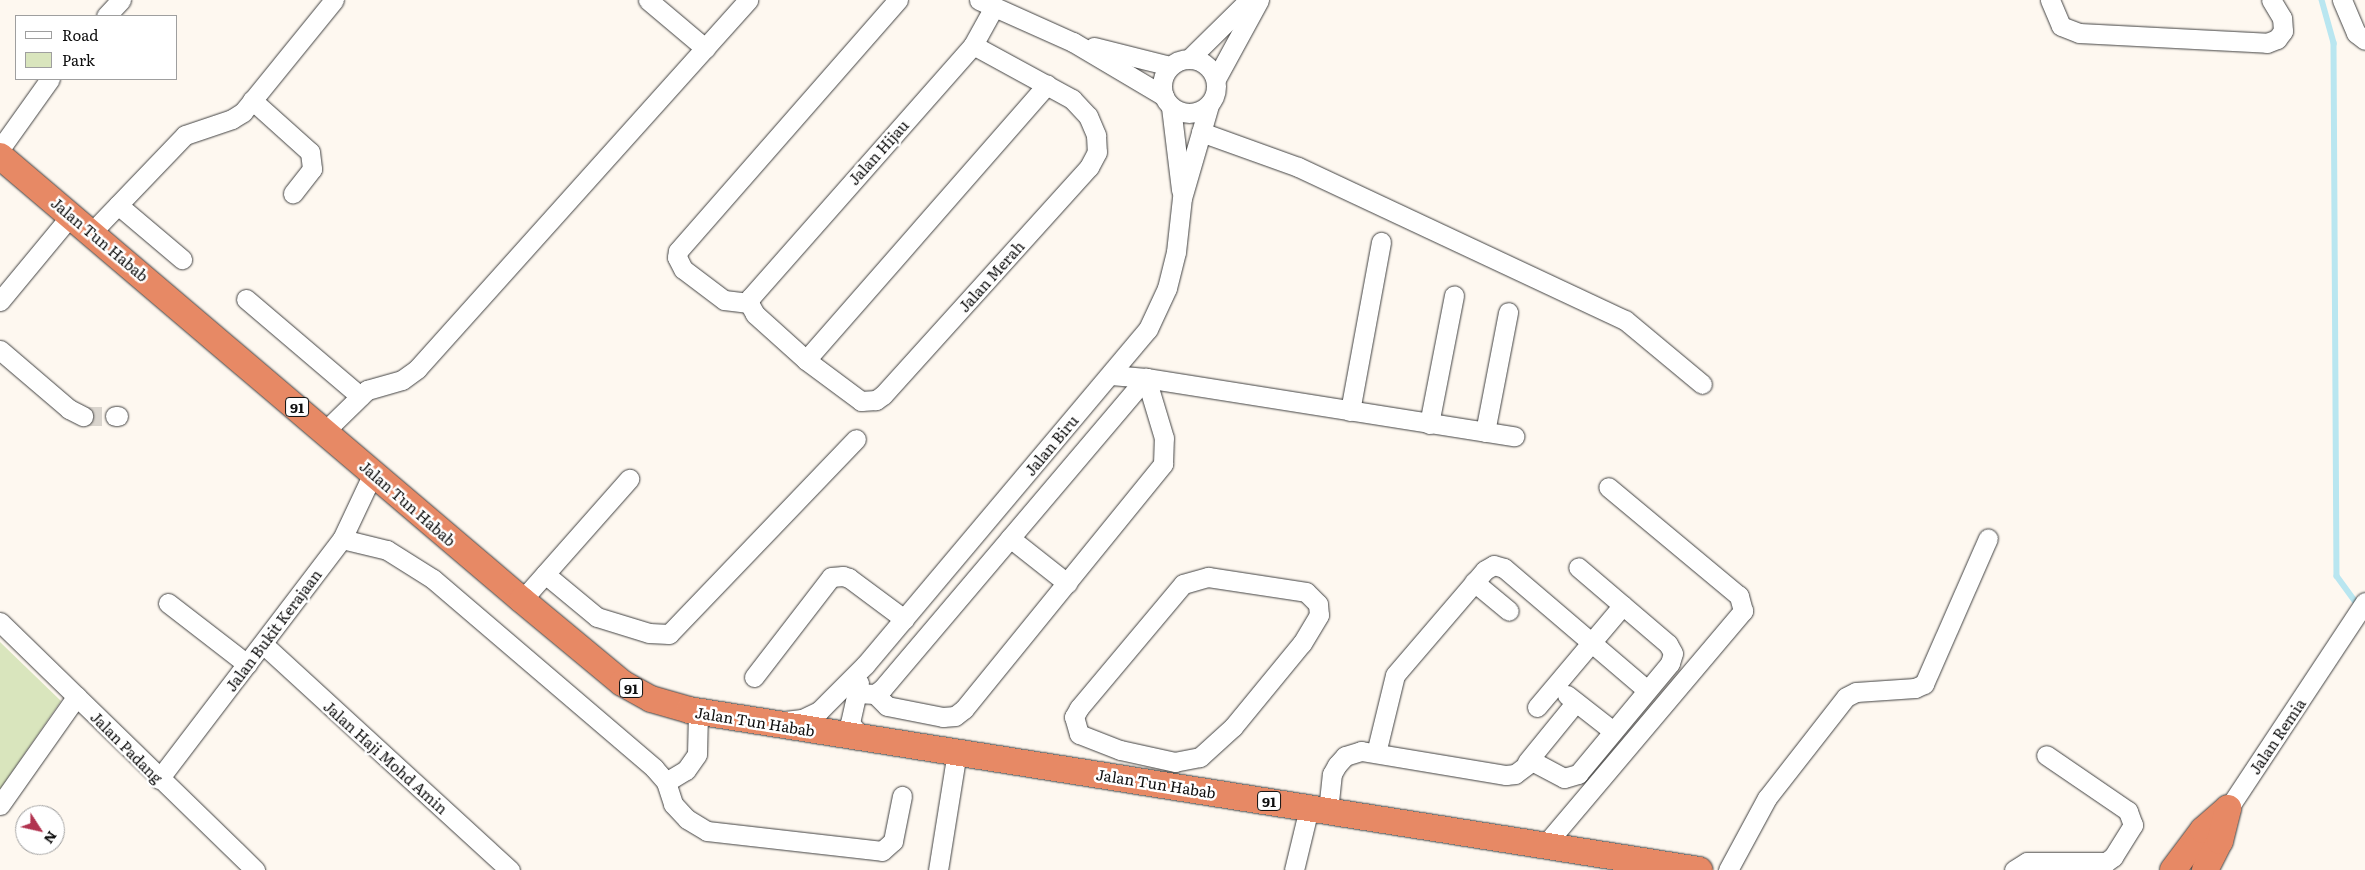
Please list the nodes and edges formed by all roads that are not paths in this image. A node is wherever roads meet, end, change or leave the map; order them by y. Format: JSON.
{"nodes":[{"id":1,"x":121,"y":0,"type":"edge"},
{"id":2,"x":334,"y":0,"type":"edge"},
{"id":3,"x":648,"y":0,"type":"edge"},
{"id":4,"x":748,"y":0,"type":"edge"},
{"id":5,"x":898,"y":0,"type":"edge"},
{"id":6,"x":1249,"y":0,"type":"edge"},
{"id":7,"x":1259,"y":0,"type":"edge"},
{"id":8,"x":2050,"y":0,"type":"edge"},
{"id":9,"x":2271,"y":0,"type":"edge"},
{"id":10,"x":2342,"y":0,"type":"edge"},
{"id":11,"x":986,"y":3,"type":"edge"},
{"id":12,"x":107,"y":15,"type":"edge"},
{"id":13,"x":2365,"y":40,"type":"edge"},
{"id":14,"x":1073,"y":42,"type":"junction"},
{"id":15,"x":973,"y":46,"type":"junction"},
{"id":16,"x":705,"y":48,"type":"junction"},
{"id":17,"x":1190,"y":58,"type":"junction"},
{"id":18,"x":1170,"y":66,"type":"junction"},
{"id":19,"x":1216,"y":79,"type":"junction"},
{"id":20,"x":49,"y":80,"type":"edge"},
{"id":21,"x":1046,"y":85,"type":"junction"},
{"id":22,"x":252,"y":100,"type":"junction"},
{"id":23,"x":1167,"y":101,"type":"junction"},
{"id":24,"x":1209,"y":105,"type":"junction"},
{"id":25,"x":1201,"y":132,"type":"junction"},
{"id":26,"x":0,"y":149,"type":"edge"},
{"id":27,"x":0,"y":156,"type":"edge"},
{"id":28,"x":293,"y":193,"type":"dead end"},
{"id":29,"x":1182,"y":198,"type":"junction"},
{"id":30,"x":118,"y":205,"type":"junction"},
{"id":31,"x":72,"y":214,"type":"junction"},
{"id":32,"x":92,"y":232,"type":"junction"},
{"id":33,"x":1381,"y":242,"type":"dead end"},
{"id":34,"x":182,"y":259,"type":"dead end"},
{"id":35,"x":1454,"y":295,"type":"dead end"},
{"id":36,"x":751,"y":297,"type":"junction"},
{"id":37,"x":246,"y":299,"type":"dead end"},
{"id":38,"x":0,"y":301,"type":"edge"},
{"id":39,"x":1508,"y":312,"type":"dead end"},
{"id":40,"x":0,"y":350,"type":"edge"},
{"id":41,"x":806,"y":360,"type":"junction"},
{"id":42,"x":1110,"y":375,"type":"junction"},
{"id":43,"x":1146,"y":378,"type":"junction"},
{"id":44,"x":1702,"y":384,"type":"dead end"},
{"id":45,"x":360,"y":396,"type":"junction"},
{"id":46,"x":1350,"y":411,"type":"junction"},
{"id":47,"x":83,"y":416,"type":"tunnel mouth"},
{"id":48,"x":1429,"y":424,"type":"junction"},
{"id":49,"x":325,"y":431,"type":"junction"},
{"id":50,"x":1484,"y":432,"type":"junction"},
{"id":51,"x":1514,"y":436,"type":"dead end"},
{"id":52,"x":856,"y":438,"type":"dead end"},
{"id":53,"x":373,"y":473,"type":"junction"},
{"id":54,"x":630,"y":478,"type":"dead end"},
{"id":55,"x":1608,"y":487,"type":"dead end"},
{"id":56,"x":1010,"y":538,"type":"junction"},
{"id":57,"x":1988,"y":538,"type":"dead end"},
{"id":58,"x":342,"y":539,"type":"junction"},
{"id":59,"x":1578,"y":567,"type":"dead end"},
{"id":60,"x":545,"y":574,"type":"junction"},
{"id":61,"x":1474,"y":582,"type":"junction"},
{"id":62,"x":1067,"y":583,"type":"junction"},
{"id":63,"x":522,"y":600,"type":"junction"},
{"id":64,"x":2365,"y":602,"type":"edge"},
{"id":65,"x":168,"y":603,"type":"dead end"},
{"id":66,"x":1623,"y":605,"type":"junction"},
{"id":67,"x":1509,"y":612,"type":"dead end"},
{"id":68,"x":904,"y":619,"type":"junction"},
{"id":69,"x":0,"y":622,"type":"edge"},
{"id":70,"x":1591,"y":643,"type":"junction"},
{"id":71,"x":263,"y":644,"type":"junction"},
{"id":72,"x":247,"y":664,"type":"junction"},
{"id":73,"x":865,"y":665,"type":"junction"},
{"id":74,"x":754,"y":677,"type":"dead end"},
{"id":75,"x":1555,"y":685,"type":"junction"},
{"id":76,"x":1647,"y":690,"type":"junction"},
{"id":77,"x":856,"y":693,"type":"junction"},
{"id":78,"x":875,"y":694,"type":"junction"},
{"id":79,"x":76,"y":696,"type":"junction"},
{"id":80,"x":1576,"y":702,"type":"junction"},
{"id":81,"x":1537,"y":707,"type":"dead end"},
{"id":82,"x":698,"y":712,"type":"junction"},
{"id":83,"x":766,"y":722,"type":"junction"},
{"id":84,"x":1613,"y":731,"type":"junction"},
{"id":85,"x":861,"y":737,"type":"junction"},
{"id":86,"x":1120,"y":750,"type":"junction"},
{"id":87,"x":957,"y":752,"type":"junction"},
{"id":88,"x":1376,"y":753,"type":"junction"},
{"id":89,"x":2046,"y":755,"type":"dead end"},
{"id":90,"x":1527,"y":762,"type":"junction"},
{"id":91,"x":1106,"y":776,"type":"junction"},
{"id":92,"x":159,"y":779,"type":"junction"},
{"id":93,"x":666,"y":782,"type":"junction"},
{"id":94,"x":902,"y":796,"type":"dead end"},
{"id":95,"x":0,"y":805,"type":"edge"},
{"id":96,"x":2228,"y":808,"type":"junction"},
{"id":97,"x":1318,"y":809,"type":"junction"},
{"id":98,"x":1546,"y":845,"type":"junction"},
{"id":99,"x":1687,"y":869,"type":"edge"},
{"id":100,"x":255,"y":870,"type":"edge"},
{"id":101,"x":510,"y":870,"type":"edge"},
{"id":102,"x":938,"y":870,"type":"edge"},
{"id":103,"x":1294,"y":870,"type":"edge"},
{"id":104,"x":1728,"y":870,"type":"edge"},
{"id":105,"x":2014,"y":870,"type":"edge"},
{"id":106,"x":2173,"y":870,"type":"edge"},
{"id":107,"x":2189,"y":870,"type":"edge"},
{"id":108,"x":2205,"y":870,"type":"edge"}],
"edges":[{"from":1,"to":12,"type":"street"},
{"from":2,"to":22,"type":"street"},
{"from":3,"to":16,"type":"street"},
{"from":4,"to":16,"type":"street"},
{"from":5,"to":36,"type":"street"},
{"from":6,"to":17,"type":"street"},
{"from":7,"to":19,"type":"street"},
{"from":8,"to":9,"type":"street"},
{"from":10,"to":13,"type":"street"},
{"from":11,"to":14,"type":"street"},
{"from":11,"to":15,"type":"street","name":"Jalan Hijau"},
{"from":14,"to":18,"type":"street"},
{"from":14,"to":23,"type":"street"},
{"from":15,"to":21,"type":"street"},
{"from":15,"to":36,"type":"street","name":"Jalan Hijau"},
{"from":16,"to":45,"type":"street"},
{"from":17,"to":18,"type":"street"},
{"from":17,"to":19,"type":"street"},
{"from":18,"to":23,"type":"street"},
{"from":19,"to":24,"type":"street"},
{"from":20,"to":26,"type":"street"},
{"from":21,"to":41,"type":"street"},
{"from":21,"to":41,"type":"street","name":"Jalan Merah"},
{"from":22,"to":28,"type":"street"},
{"from":22,"to":30,"type":"street"},
{"from":23,"to":24,"type":"street"},
{"from":23,"to":29,"type":"street","name":"Jalan Biru"},
{"from":24,"to":25,"type":"street","name":"Jalan Biru"},
{"from":25,"to":29,"type":"street","name":"Jalan Biru"},
{"from":25,"to":44,"type":"street"},
{"from":27,"to":31,"type":"highway","name":"Jalan Tun Habab","number":"91"},
{"from":29,"to":42,"type":"street","name":"Jalan Biru"},
{"from":30,"to":32,"type":"street"},
{"from":30,"to":34,"type":"street"},
{"from":31,"to":32,"type":"highway","name":"Jalan Tun Habab","number":"91"},
{"from":31,"to":38,"type":"street"},
{"from":32,"to":49,"type":"highway","name":"Jalan Tun Habab","number":"91"},
{"from":33,"to":46,"type":"street"},
{"from":35,"to":48,"type":"street"},
{"from":36,"to":41,"type":"street"},
{"from":37,"to":45,"type":"street"},
{"from":39,"to":50,"type":"street"},
{"from":40,"to":47,"type":"street"},
{"from":42,"to":43,"type":"street"},
{"from":42,"to":68,"type":"street","name":"Jalan Biru"},
{"from":43,"to":46,"type":"street"},
{"from":43,"to":56,"type":"street"},
{"from":43,"to":62,"type":"street"},
{"from":45,"to":49,"type":"street"},
{"from":46,"to":48,"type":"street"},
{"from":48,"to":50,"type":"street"},
{"from":49,"to":53,"type":"highway","name":"Jalan Tun Habab","number":"91"},
{"from":50,"to":51,"type":"street"},
{"from":52,"to":60,"type":"street"},
{"from":53,"to":58,"type":"street","name":"Jalan Bukit Kerajaan"},
{"from":53,"to":63,"type":"highway","name":"Jalan Tun Habab","number":"91"},
{"from":54,"to":60,"type":"street"},
{"from":55,"to":98,"type":"street"},
{"from":56,"to":62,"type":"street"},
{"from":56,"to":78,"type":"street"},
{"from":57,"to":104,"type":"street"},
{"from":58,"to":71,"type":"street","name":"Jalan Bukit Kerajaan"},
{"from":58,"to":93,"type":"street"},
{"from":59,"to":66,"type":"street"},
{"from":60,"to":63,"type":"street"},
{"from":61,"to":67,"type":"street"},
{"from":61,"to":70,"type":"street"},
{"from":61,"to":88,"type":"street"},
{"from":62,"to":78,"type":"street"},
{"from":63,"to":82,"type":"highway","name":"Jalan Tun Habab","number":"91"},
{"from":64,"to":96,"type":"street","name":"Jalan Remia"},
{"from":65,"to":72,"type":"street"},
{"from":66,"to":70,"type":"street"},
{"from":66,"to":76,"type":"street"},
{"from":68,"to":73,"type":"street","name":"Jalan Biru"},
{"from":68,"to":74,"type":"street"},
{"from":69,"to":79,"type":"street","name":"Jalan Padang"},
{"from":70,"to":75,"type":"street"},
{"from":70,"to":76,"type":"street"},
{"from":71,"to":72,"type":"street","name":"Jalan Bukit Kerajaan"},
{"from":71,"to":101,"type":"street","name":"Jalan Haji Mohd Amin"},
{"from":72,"to":92,"type":"street","name":"Jalan Bukit Kerajaan"},
{"from":73,"to":77,"type":"street","name":"Jalan Biru"},
{"from":73,"to":83,"type":"street","name":"Jalan Biru"},
{"from":75,"to":80,"type":"street"},
{"from":75,"to":81,"type":"street"},
{"from":76,"to":84,"type":"street"},
{"from":77,"to":78,"type":"street"},
{"from":77,"to":85,"type":"street","name":"Jalan Biru"},
{"from":79,"to":92,"type":"street","name":"Jalan Padang"},
{"from":79,"to":95,"type":"street"},
{"from":80,"to":84,"type":"street"},
{"from":80,"to":90,"type":"street"},
{"from":82,"to":83,"type":"highway","name":"Jalan Tun Habab","number":"91"},
{"from":82,"to":93,"type":"street"},
{"from":83,"to":85,"type":"highway","name":"Jalan Tun Habab","number":"91"},
{"from":84,"to":90,"type":"street"},
{"from":85,"to":87,"type":"highway","name":"Jalan Tun Habab","number":"91"},
{"from":86,"to":86,"type":"street"},
{"from":86,"to":91,"type":"street"},
{"from":87,"to":91,"type":"highway","name":"Jalan Tun Habab","number":"91"},
{"from":87,"to":102,"type":"street"},
{"from":88,"to":90,"type":"street"},
{"from":88,"to":97,"type":"street"},
{"from":89,"to":105,"type":"street"},
{"from":91,"to":97,"type":"highway","name":"Jalan Tun Habab","number":"91"},
{"from":92,"to":100,"type":"street","name":"Jalan Padang"},
{"from":93,"to":94,"type":"street"},
{"from":96,"to":106,"type":"highway"},
{"from":96,"to":107,"type":"street","name":"Jalan Remia"},
{"from":96,"to":108,"type":"highway"},
{"from":97,"to":98,"type":"highway","name":"Jalan Tun Habab","number":"91"},
{"from":97,"to":103,"type":"street"},
{"from":98,"to":99,"type":"highway","name":"Jalan Tun Habab","number":"91"}]}
